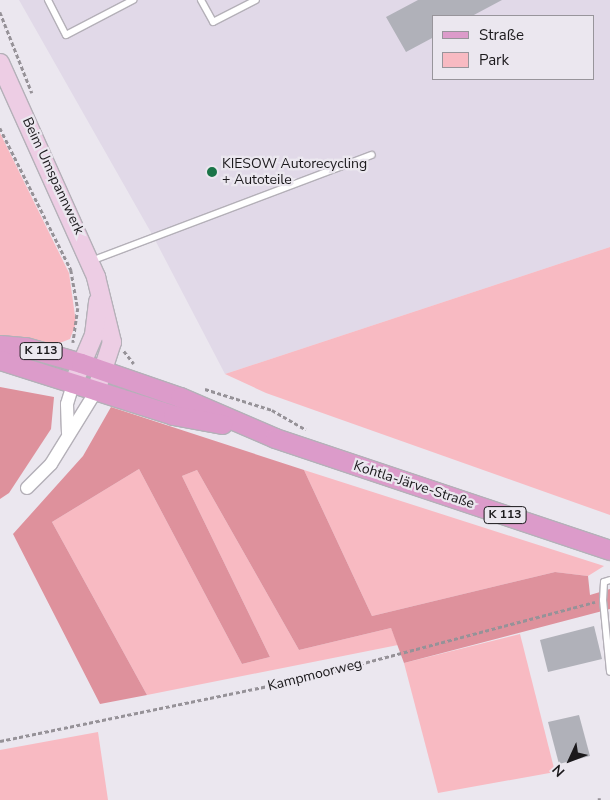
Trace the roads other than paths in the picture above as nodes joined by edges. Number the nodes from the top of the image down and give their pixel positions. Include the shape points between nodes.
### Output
1 (48, 0) edge
2 (133, 0) edge
3 (201, 0) edge
4 (256, 0) edge
5 (0, 63) edge
6 (372, 155) dead end
7 (91, 261) junction
8 (99, 291) junction
9 (0, 345) edge
10 (80, 351) junction
11 (0, 360) edge
12 (107, 364) junction
13 (73, 384) junction
14 (96, 391) junction
15 (248, 428) junction
16 (68, 433) junction
17 (27, 488) dead end
18 (610, 550) edge
19 (610, 580) edge
20 (610, 672) edge

1 - 2 lane via 66,35
3 - 4 lane via 213,22
5 - 7 street, Beim Umspannwerk
6 - 7 lane
7 - 8 street, Beim Umspannwerk
8 - 10 street, Beim Umspannwerk
8 - 12 street, Beim Umspannwerk via 112,342
9 - 10 main road, Kohtla-Järve-Straße / K 113
10 - 12 main road, Kohtla-Järve-Straße / K 113
10 - 13 street, Beim Umspannwerk
11 - 13 main road, Kohtla-Järve-Straße / K 113
12 - 14 street, Beim Umspannwerk
12 - 15 main road, Kohtla-Järve-Straße / K 113
13 - 14 main road, Kohtla-Järve-Straße / K 113
13 - 16 street, Beim Umspannwerk via 67,404
14 - 15 main road, Kohtla-Järve-Straße / K 113 via 173,415
14 - 16 street, Beim Umspannwerk via 87,411
15 - 18 main road, Kohtla-Järve-Straße / K 113
16 - 17 street, Beim Umspannwerk via 51,464
19 - 20 lane via 604,582 603,600

